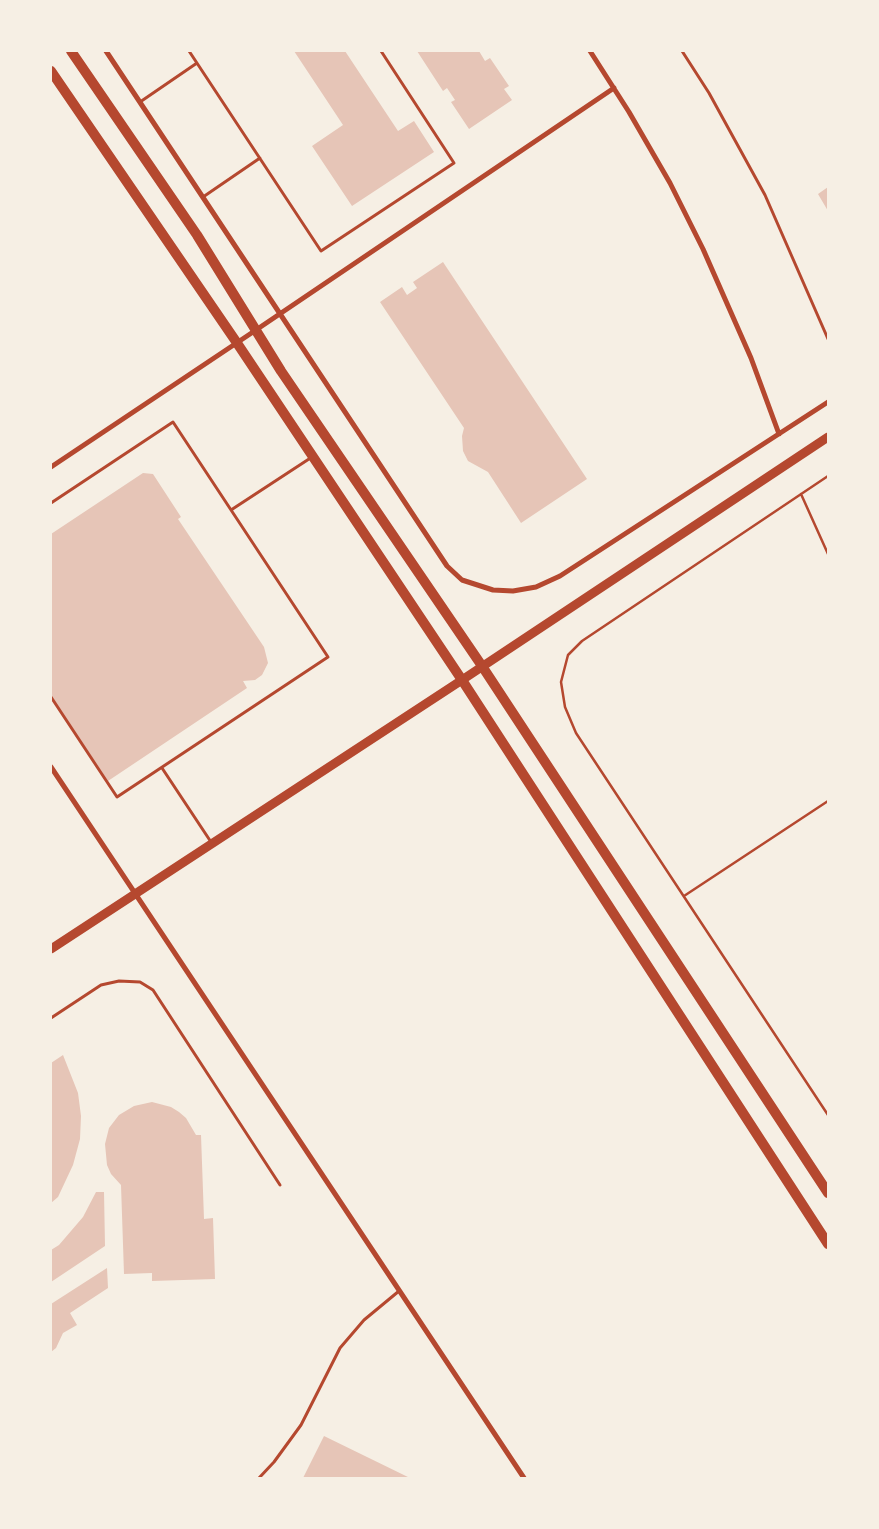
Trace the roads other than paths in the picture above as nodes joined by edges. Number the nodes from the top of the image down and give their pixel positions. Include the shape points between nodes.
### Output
1 (71, 51) edge
2 (106, 51) edge
3 (189, 51) edge
4 (381, 51) edge
5 (590, 51) edge
6 (682, 51) edge
7 (197, 63) junction
8 (51, 71) edge
9 (614, 88) junction
10 (139, 102) junction
11 (260, 158) junction
12 (203, 197) junction
13 (280, 314) junction
14 (256, 330) junction
15 (828, 339) edge
16 (236, 343) junction
17 (828, 402) edge
18 (779, 434) junction
19 (828, 437) edge
20 (312, 456) junction
21 (51, 467) edge
22 (51, 503) edge
23 (231, 510) junction
24 (482, 666) junction
25 (462, 680) junction
26 (51, 697) edge
27 (51, 767) edge
28 (162, 768) junction
29 (212, 843) junction
30 (136, 893) junction
31 (51, 949) edge
32 (51, 1018) edge
33 (280, 1185) dead end
34 (828, 1193) edge
35 (828, 1244) edge
36 (400, 1291) junction
37 (259, 1478) edge
38 (524, 1478) edge

1 - 14 main road via 197,235
2 - 10 street
3 - 7 lane
4 - 11 lane via 454,162 321,251
5 - 9 street
6 - 15 lane via 765,195
7 - 10 lane
7 - 11 lane
8 - 16 main road
9 - 13 street
9 - 18 street via 670,183 703,249 751,358
10 - 12 street
11 - 12 lane
12 - 13 street
13 - 14 street
13 - 18 street via 447,566 462,580 494,590 536,587 560,576
14 - 16 street
14 - 24 main road
16 - 20 main road
16 - 21 street
17 - 18 street
19 - 24 main road
20 - 23 lane
20 - 25 main road
22 - 23 lane via 173,422
23 - 28 lane via 328,656
24 - 25 main road
24 - 34 main road
25 - 29 main road
25 - 35 main road
26 - 28 lane via 118,797
27 - 30 street
28 - 29 lane
29 - 30 main road
30 - 31 main road
30 - 36 street
32 - 33 lane via 101,985 119,981 140,982 153,990
36 - 37 lane via 364,1320 340,1348 301,1425
36 - 38 street

